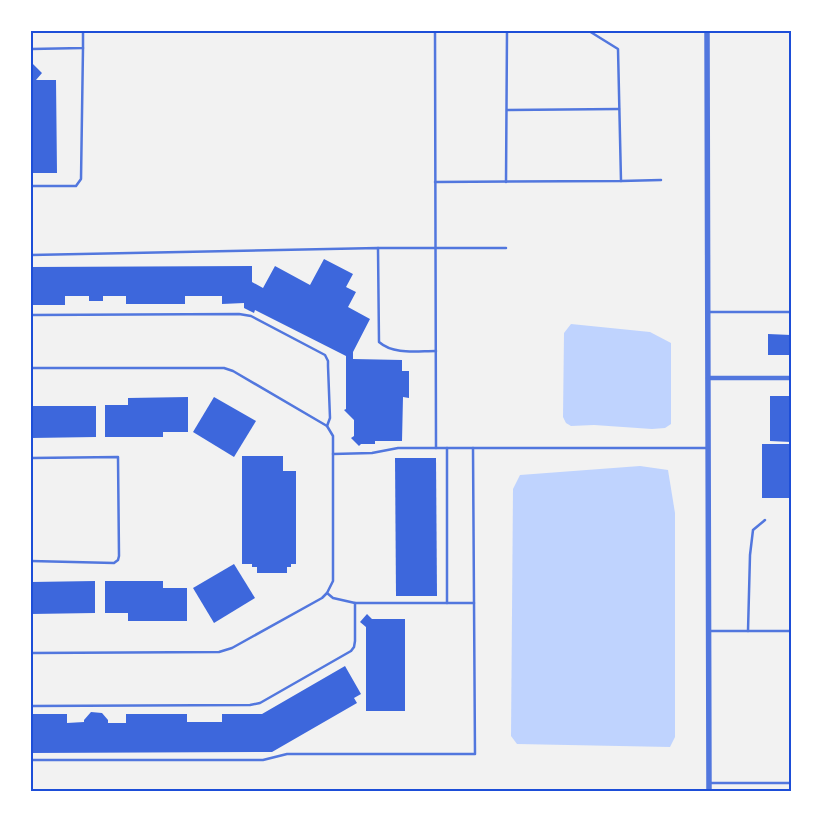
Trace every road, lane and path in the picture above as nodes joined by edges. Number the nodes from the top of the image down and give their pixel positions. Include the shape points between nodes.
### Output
1 (83, 31) edge
2 (435, 31) edge
3 (506, 31) edge
4 (589, 31) edge
5 (707, 31) edge
6 (83, 48) junction
7 (31, 49) edge
8 (619, 109) junction
9 (507, 110) junction
10 (661, 180) dead end
11 (621, 181) junction
12 (435, 182) junction
13 (506, 182) junction
14 (31, 186) edge
15 (378, 248) junction
16 (436, 248) junction
17 (506, 248) dead end
18 (31, 255) edge
19 (708, 312) junction
20 (791, 312) edge
21 (31, 315) edge
22 (436, 351) junction
23 (31, 368) edge
24 (708, 378) junction
25 (791, 378) edge
26 (327, 426) junction
27 (436, 448) junction
28 (447, 448) junction
29 (474, 448) junction
30 (708, 448) junction
31 (333, 454) junction
32 (31, 458) edge
33 (765, 520) dead end
34 (31, 561) edge
35 (328, 593) junction
36 (355, 603) junction
37 (447, 603) junction
38 (474, 603) junction
39 (709, 631) junction
40 (748, 631) junction
41 (791, 631) edge
42 (31, 653) edge
43 (31, 706) edge
44 (31, 760) edge
45 (709, 782) junction
46 (791, 783) edge
47 (709, 791) edge

1 - 6 lane
2 - 12 lane
3 - 9 lane
4 - 8 lane via 618,49
5 - 19 street
6 - 7 lane
6 - 14 lane via 81,179 76,186
8 - 9 lane
8 - 11 lane
9 - 13 lane
10 - 11 lane
11 - 13 lane
12 - 13 lane
12 - 16 lane
15 - 16 lane
15 - 18 lane
15 - 22 lane via 379,342 395,351
16 - 17 lane
16 - 22 lane
19 - 20 lane
19 - 24 street
21 - 26 lane via 251,316 325,355 328,360 330,418
22 - 27 lane
23 - 26 lane via 224,368
24 - 25 street
24 - 30 street
26 - 31 lane via 333,436
27 - 28 lane
27 - 31 lane
28 - 29 lane
28 - 37 lane
29 - 30 lane
29 - 38 lane
30 - 39 street
31 - 35 lane via 333,580
32 - 34 lane via 118,457 118,560
33 - 40 lane via 754,530 751,547
35 - 36 lane via 334,598
35 - 42 lane via 232,648 219,652
36 - 37 lane
36 - 43 lane via 355,642 351,652 260,703 242,706
37 - 38 lane
38 - 44 lane via 475,754 287,754 263,760
39 - 40 lane
39 - 45 street
40 - 41 lane
45 - 46 lane
45 - 47 street

